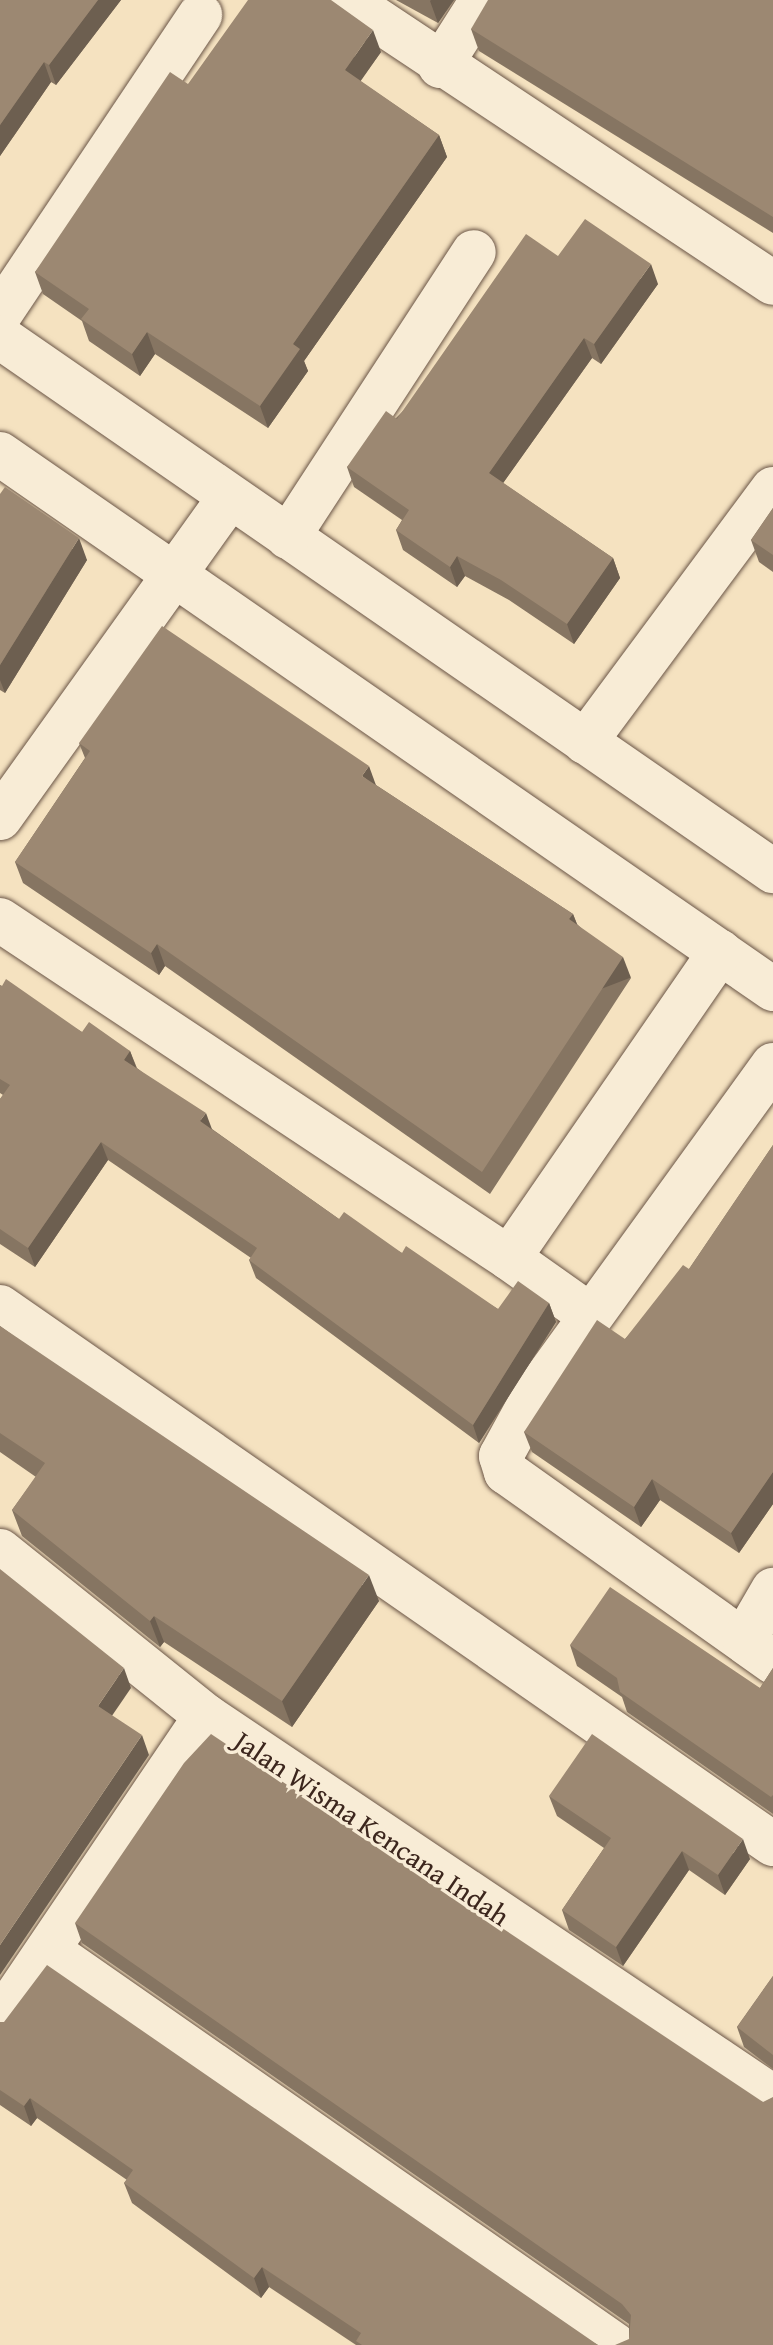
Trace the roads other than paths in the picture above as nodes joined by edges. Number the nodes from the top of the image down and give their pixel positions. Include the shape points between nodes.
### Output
1 (347, 0) edge
2 (482, 0) edge
3 (200, 15) dead end
4 (440, 66) junction
5 (474, 252) dead end
6 (773, 283) edge
7 (0, 314) edge
8 (0, 337) edge
9 (0, 454) edge
10 (773, 489) edge
11 (230, 497) junction
12 (288, 537) junction
13 (175, 575) junction
14 (585, 742) junction
15 (0, 818) edge
16 (773, 871) edge
17 (0, 920) edge
18 (720, 952) junction
19 (773, 989) edge
20 (773, 1065) edge
21 (509, 1258) junction
22 (0, 1307) edge
23 (591, 1316) junction
24 (0, 1551) edge
25 (773, 1590) edge
26 (758, 1651) edge
27 (206, 1716) junction
28 (773, 1844) edge
29 (48, 1950) junction
30 (0, 2020) edge
31 (773, 2097) edge
32 (615, 2345) edge

1 - 4 street
2 - 4 street
3 - 7 street
4 - 6 street
5 - 12 street
8 - 11 street
9 - 13 street
10 - 14 street
11 - 12 street
11 - 13 street
12 - 14 street
13 - 15 street
13 - 18 street
14 - 16 street
17 - 21 street
18 - 19 street
18 - 21 street
20 - 23 street
21 - 23 street
22 - 28 street
23 - 26 street via 505,1443 506,1472
24 - 27 street
25 - 26 street
27 - 29 street, Jalan Wisma Kencana Indah
27 - 31 street, Jalan Wisma Kencana Indah
29 - 30 street, Jalan Wisma Kencana Indah
29 - 32 street

